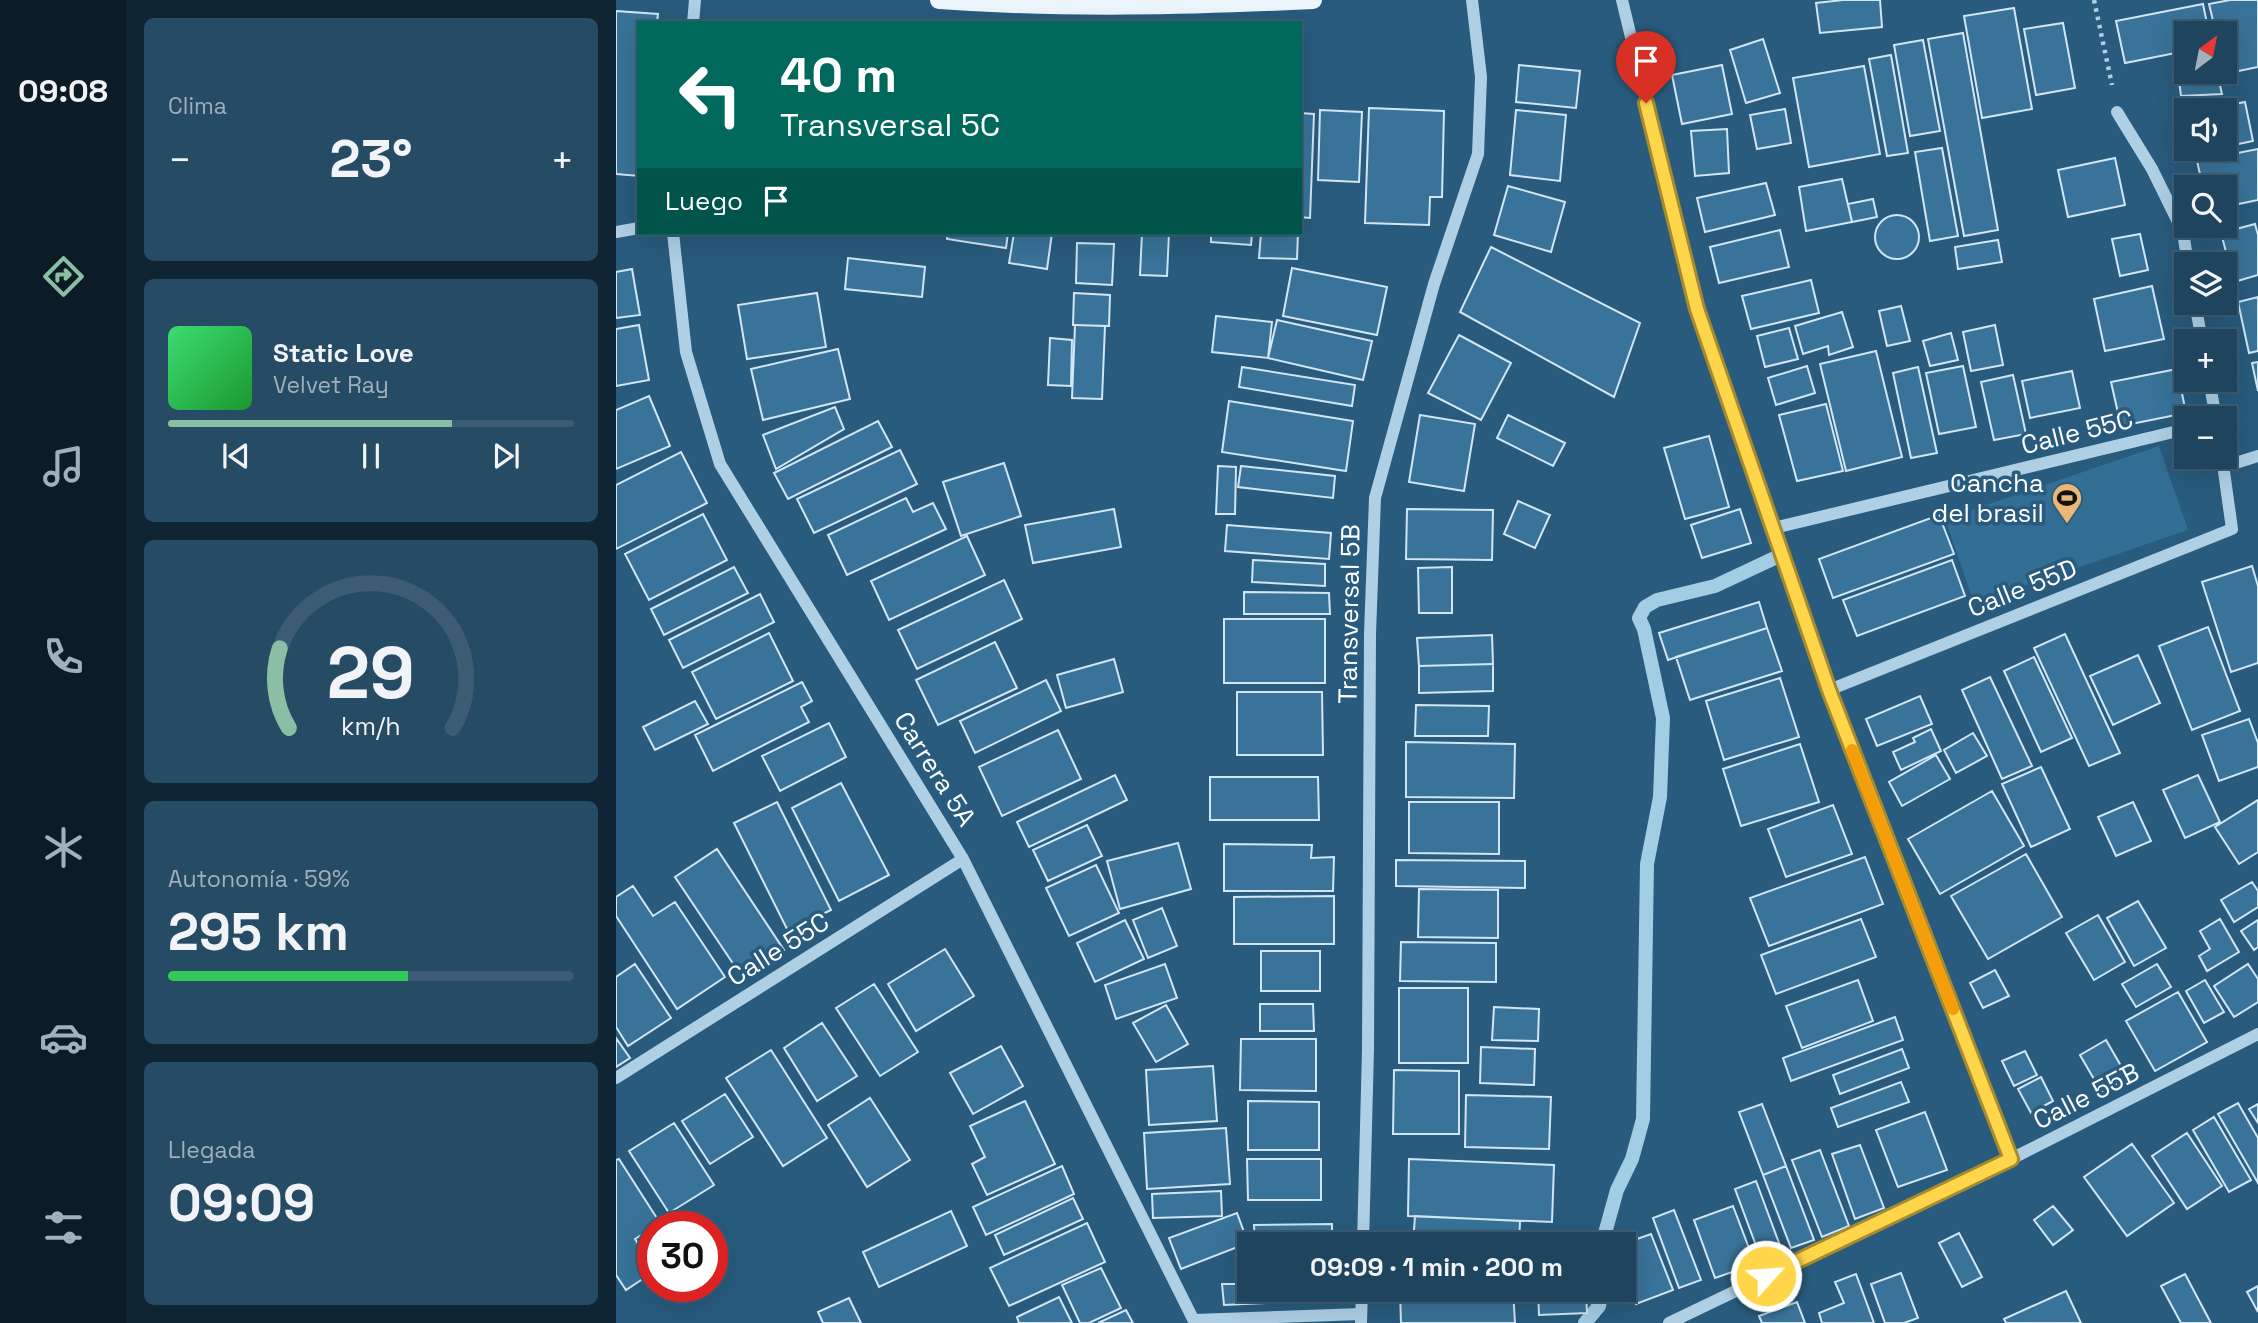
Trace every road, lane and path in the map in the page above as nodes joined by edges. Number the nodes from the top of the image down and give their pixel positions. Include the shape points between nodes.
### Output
1 (695, 0) edge
2 (939, 0) edge
3 (1313, 0) edge
4 (1472, 0) edge
5 (1622, 0) edge
6 (2094, 0) edge
7 (693, 21) edge
8 (2117, 112) joint
9 (637, 228) edge
10 (616, 232) edge
11 (673, 235) edge
12 (2186, 252) edge
13 (2174, 432) edge
14 (2258, 456) edge
15 (2237, 460) edge
16 (2223, 469) edge
17 (1774, 528) junction
18 (1829, 690) junction
19 (963, 859) junction
20 (2258, 1034) edge
21 (616, 1078) edge
22 (2011, 1159) junction
23 (1363, 1232) edge
24 (1361, 1319) edge
25 (1194, 1322) edge
26 (1669, 1323) edge

1 - 7 street
2 - 3 main road via 1007,5
4 - 23 street, Transversal 5B via 1481,77 1478,155 1434,284 1376,498 1370,634
5 - 17 street via 1697,309
6 - 8 path
8 - 12 street via 2152,169 2183,232
9 - 10 street
11 - 19 street, Carrera 5A via 686,352 720,464
13 - 17 street, Calle 55C
14 - 15 street
16 - 18 street, Calle 55D via 2232,529
17 - 18 street
18 - 22 street
19 - 21 street, Calle 55C
19 - 25 street, Carrera 5A
20 - 22 street, Calle 55B
22 - 26 street, Calle 55B
24 - 25 street

